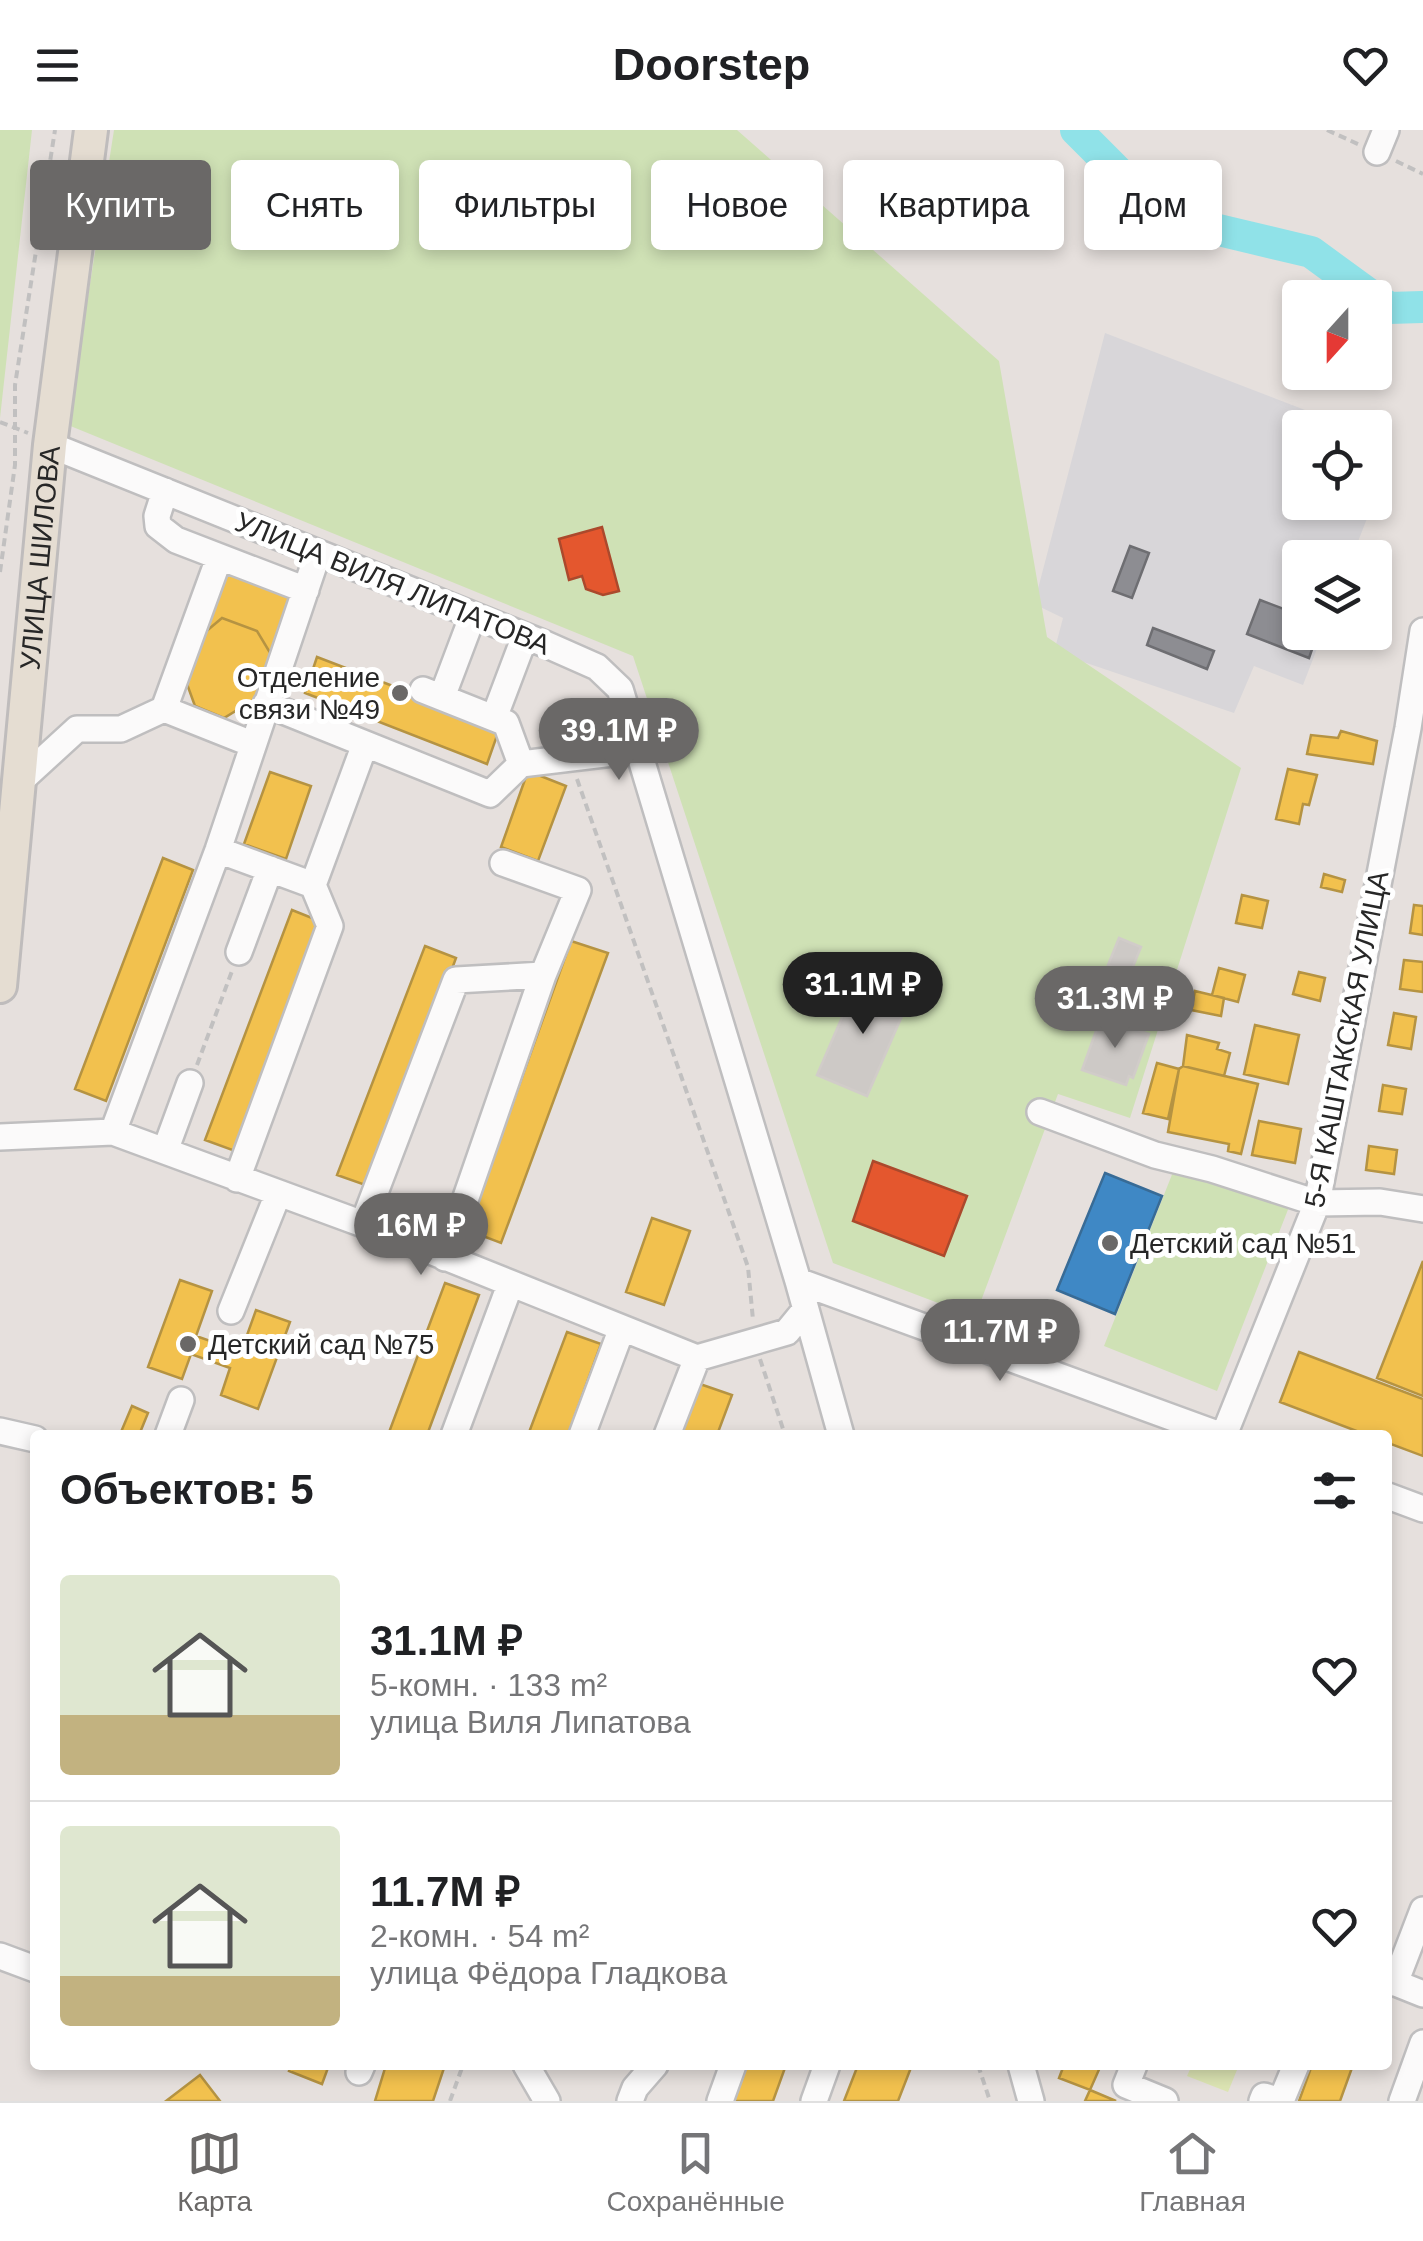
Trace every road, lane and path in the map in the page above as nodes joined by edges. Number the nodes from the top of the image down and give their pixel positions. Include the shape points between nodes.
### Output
1 (55, 130) edge
2 (91, 130) edge
3 (50, 445) junction
4 (165, 492) junction
5 (318, 553) junction
6 (219, 558) junction
7 (0, 572) edge
8 (306, 590) junction
9 (473, 615) junction
10 (1423, 631) edge
11 (525, 636) junction
12 (266, 704) junction
13 (164, 709) junction
14 (494, 718) junction
15 (252, 744) junction
16 (365, 744) junction
17 (638, 750) junction
18 (570, 758) junction
19 (521, 764) junction
20 (18, 782) junction
21 (218, 850) junction
22 (503, 862) dead end
23 (270, 869) junction
24 (313, 886) junction
25 (239, 952) joint
26 (543, 975) junction
27 (0, 986) edge
28 (190, 1084) joint
29 (1040, 1112) dead end
30 (113, 1132) junction
31 (0, 1136) edge
32 (165, 1152) junction
33 (237, 1179) junction
34 (278, 1194) junction
35 (1317, 1202) junction
36 (1423, 1209) edge
37 (362, 1224) junction
38 (445, 1258) junction
39 (798, 1281) junction
40 (510, 1285) junction
41 (805, 1310) junction
42 (231, 1311) dead end
43 (622, 1328) junction
44 (754, 1341) junction
45 (697, 1358) junction
46 (181, 1400) dead end
47 (170, 1430) edge
48 (456, 1430) edge
49 (584, 1430) edge
50 (670, 1430) edge
51 (783, 1430) edge
52 (839, 1430) edge
53 (1208, 1430) edge
54 (1224, 1430) edge
55 (0, 1431) edge
56 (30, 1438) edge
57 (1392, 1498) edge
58 (1423, 1510) edge
59 (1423, 1910) edge
60 (0, 1956) edge
61 (30, 1967) edge
62 (1392, 1980) edge
63 (1392, 1982) edge
64 (1423, 1994) edge
65 (1423, 2043) edge
66 (461, 2070) edge
67 (529, 2070) edge
68 (651, 2070) edge
69 (731, 2070) edge
70 (825, 2070) edge
71 (980, 2070) edge
72 (1023, 2070) edge
73 (1132, 2070) edge
74 (1294, 2070) edge
75 (450, 2101) edge
76 (547, 2101) edge
77 (630, 2101) edge
78 (720, 2101) edge
79 (814, 2101) edge
80 (990, 2101) edge
81 (1032, 2101) edge
82 (1165, 2101) edge
83 (1262, 2101) edge
84 (1402, 2101) edge

1 - 7 path via 15,385 15,465
2 - 3 main road, УЛИЦА ШИЛОВА
3 - 4 street, УЛИЦА ВИЛЯ ЛИПАТОВА
3 - 20 main road, УЛИЦА ШИЛОВА
4 - 5 street, УЛИЦА ВИЛЯ ЛИПАТОВА
4 - 6 street via 158,526
5 - 8 street
5 - 9 street, УЛИЦА ВИЛЯ ЛИПАТОВА
6 - 8 street
6 - 13 street
8 - 12 street
9 - 11 street, УЛИЦА ВИЛЯ ЛИПАТОВА
9 - 14 street via 432,694
10 - 35 street, 5-Я КАШТАКСКАЯ УЛИЦА
11 - 14 street
11 - 17 street, УЛИЦА ВИЛЯ ЛИПАТОВА via 598,667 620,689
12 - 15 street
12 - 16 street
13 - 15 street
13 - 20 street via 121,729 77,729
14 - 19 street via 506,722
15 - 21 street
16 - 19 street via 490,794
16 - 24 street
17 - 18 street
17 - 39 street, УЛИЦА ВИЛЯ ЛИПАТОВА
18 - 19 street
18 - 44 path via 748,1267
20 - 27 main road, УЛИЦА ШИЛОВА
21 - 23 street
21 - 30 street
22 - 26 street via 578,890
23 - 24 street
23 - 25 street
24 - 33 street via 330,926
25 - 28 path
26 - 37 street via 456,980
26 - 38 street
28 - 32 street
29 - 35 street via 1155,1155
30 - 31 street
30 - 32 street
32 - 33 street
33 - 34 street
34 - 37 street
34 - 42 street
35 - 36 street
35 - 54 street, 5-Я КАШТАКСКАЯ УЛИЦА
37 - 38 street
38 - 40 street
39 - 41 street, УЛИЦА ВИЛЯ ЛИПАТОВА
39 - 53 street
40 - 43 street
40 - 48 street
41 - 44 street via 786,1332
41 - 52 street, УЛИЦА ВИЛЯ ЛИПАТОВА
43 - 45 street
43 - 49 street
44 - 45 street
44 - 51 path
45 - 50 street
46 - 47 street
55 - 56 street
57 - 58 street
59 - 62 street
60 - 61 street
63 - 64 street
65 - 84 street
66 - 75 path
67 - 76 street
68 - 77 street
69 - 78 street
70 - 79 street
71 - 80 path
72 - 81 street
73 - 82 street via 1126,2085
74 - 83 street via 1281,2101

